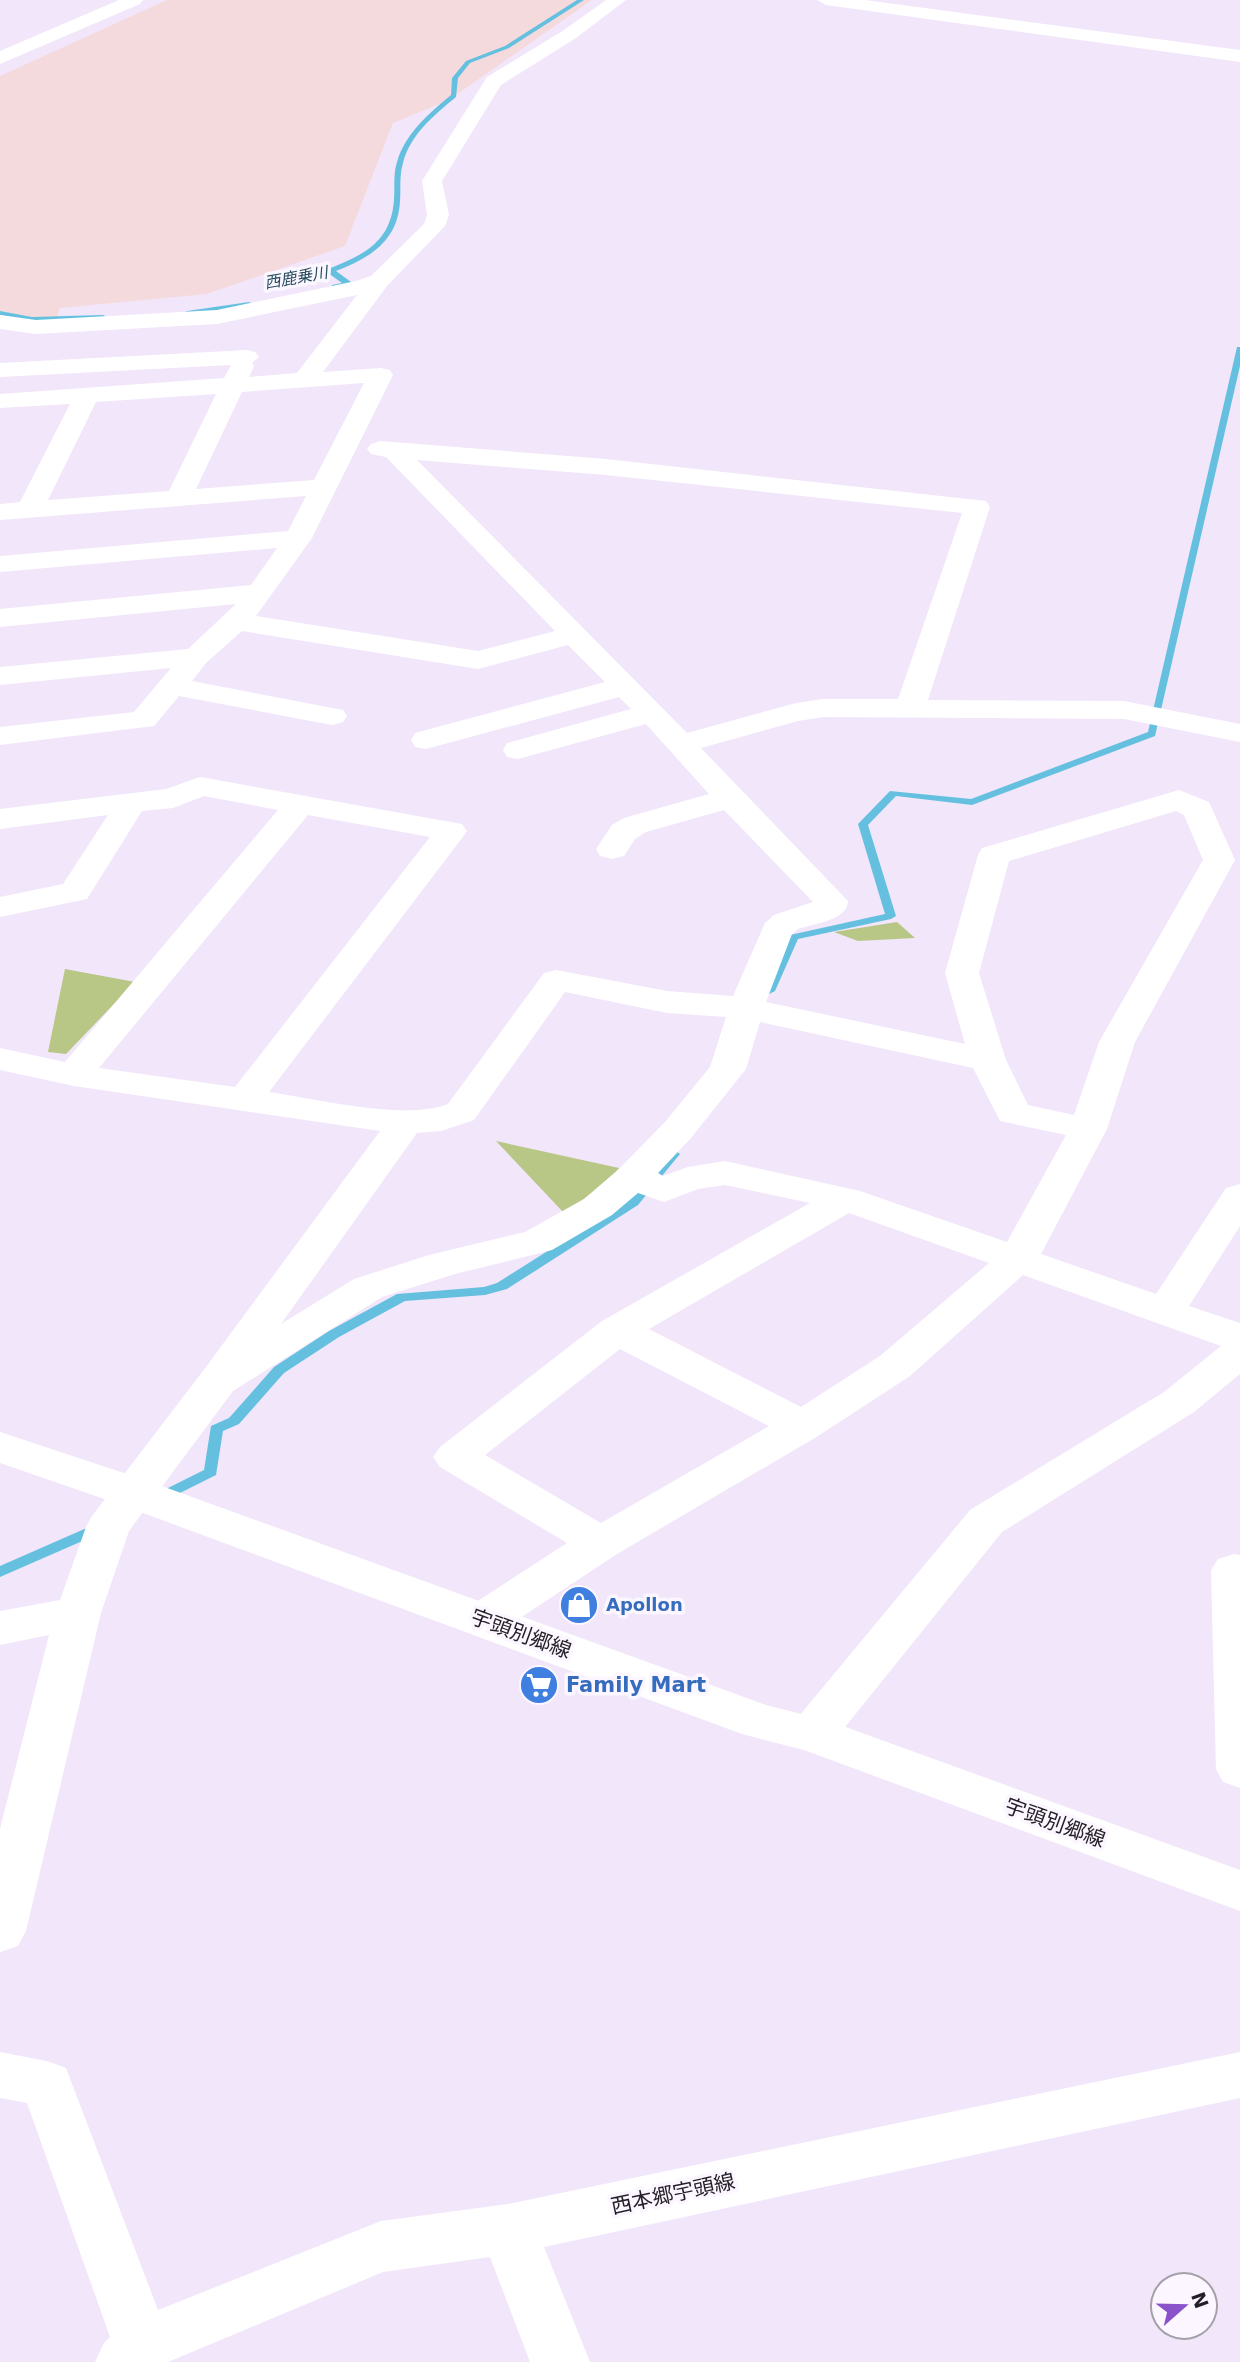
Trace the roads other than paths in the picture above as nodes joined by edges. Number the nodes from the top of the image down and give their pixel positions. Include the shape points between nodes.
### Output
1 (134, 0) edge
2 (617, 0) edge
3 (826, 0) edge
4 (1240, 56) edge
5 (0, 58) edge
6 (379, 281) junction
7 (284, 304) junction
8 (0, 322) edge
9 (247, 357) junction
10 (0, 370) edge
11 (304, 381) junction
12 (231, 387) junction
13 (87, 395) junction
14 (0, 401) edge
15 (344, 446) junction
16 (392, 449) junction
17 (326, 487) junction
18 (179, 497) junction
19 (30, 509) junction
20 (0, 512) edge
21 (298, 538) junction
22 (0, 564) edge
23 (260, 593) junction
24 (0, 618) edge
25 (236, 621) junction
26 (575, 634) junction
27 (197, 657) junction
28 (0, 676) edge
29 (172, 686) junction
30 (626, 686) junction
31 (910, 709) junction
32 (652, 713) junction
33 (332, 716) dead end
34 (1240, 733) edge
35 (0, 736) edge
36 (426, 740) dead end
37 (680, 744) junction
38 (518, 750) dead end
39 (730, 798) junction
40 (301, 803) junction
41 (131, 804) junction
42 (0, 819) edge
43 (612, 849) dead end
44 (0, 907) edge
45 (746, 1008) junction
46 (0, 1059) edge
47 (988, 1060) junction
48 (74, 1075) junction
49 (243, 1101) junction
50 (405, 1123) junction
51 (1088, 1129) junction
52 (649, 1183) junction
53 (1240, 1196) edge
54 (846, 1199) junction
55 (1017, 1259) junction
56 (1166, 1311) junction
57 (617, 1330) junction
58 (1240, 1338) edge
59 (1240, 1352) edge
60 (218, 1381) junction
61 (803, 1426) junction
62 (0, 1447) edge
63 (132, 1492) junction
64 (601, 1544) junction
65 (1240, 1571) edge
66 (78, 1613) junction
67 (483, 1620) junction
68 (0, 1628) edge
69 (812, 1734) junction
70 (1240, 1769) edge
71 (1240, 1891) edge
72 (0, 1931) edge
73 (0, 2075) edge
74 (1240, 2076) edge
75 (508, 2229) junction
76 (134, 2354) edge
77 (560, 2362) edge

1 - 5 street
2 - 6 street via 494,81 432,181 438,215 434,226
3 - 4 street
6 - 7 street
6 - 11 street
7 - 8 street via 217,317 36,327
7 - 9 street
9 - 10 street
9 - 12 street
11 - 12 street
11 - 15 street via 382,375
12 - 13 street
12 - 18 street
13 - 14 street
13 - 19 street
15 - 16 street
15 - 17 street
16 - 26 street
16 - 31 street via 977,507
17 - 18 street
17 - 21 street
18 - 19 street
19 - 20 street
21 - 22 street
21 - 23 street
23 - 24 street
23 - 25 street
25 - 26 street via 478,660
25 - 27 street
26 - 30 street
27 - 28 street
27 - 29 street
29 - 33 street
29 - 35 street via 143,720
30 - 32 street
30 - 36 street
31 - 34 street via 1124,710
31 - 37 street via 796,712
32 - 37 street
32 - 38 street
37 - 39 street
39 - 43 street via 635,825 623,832
39 - 45 street via 831,901 831,907 786,922 778,930
40 - 41 street via 200,786 173,798
40 - 48 street
40 - 49 street via 452,831
41 - 42 street
41 - 44 street via 75,892
45 - 47 street
45 - 50 street via 667,1002 556,980 461,1112 442,1121
45 - 52 street via 728,1069 678,1130
46 - 48 street
47 - 51 street via 1013,1113
47 - 51 street via 962,973 994,855 1179,800 1198,810 1219,860 1117,1042
48 - 49 street
49 - 50 street
50 - 60 street
51 - 55 street
52 - 54 street via 725,1173
52 - 60 street via 538,1241 368,1288
53 - 56 street
54 - 55 street
54 - 57 street
55 - 56 street
55 - 61 street via 895,1366
56 - 58 street
57 - 61 street
57 - 64 street via 455,1457
59 - 69 street via 1179,1402 986,1521
60 - 63 street
61 - 64 street
62 - 63 street, 宇頭別郷線
63 - 66 street via 108,1527
63 - 67 street, 宇頭別郷線
64 - 67 street
65 - 70 street via 1234,1570
66 - 68 street
66 - 72 street
67 - 69 street, 宇頭別郷線 via 759,1721
69 - 71 street, 宇頭別郷線
73 - 76 street via 47,2084
74 - 75 street, 西本郷宇頭線
75 - 76 street, 西本郷宇頭線 via 381,2247 229,2307
75 - 77 street

